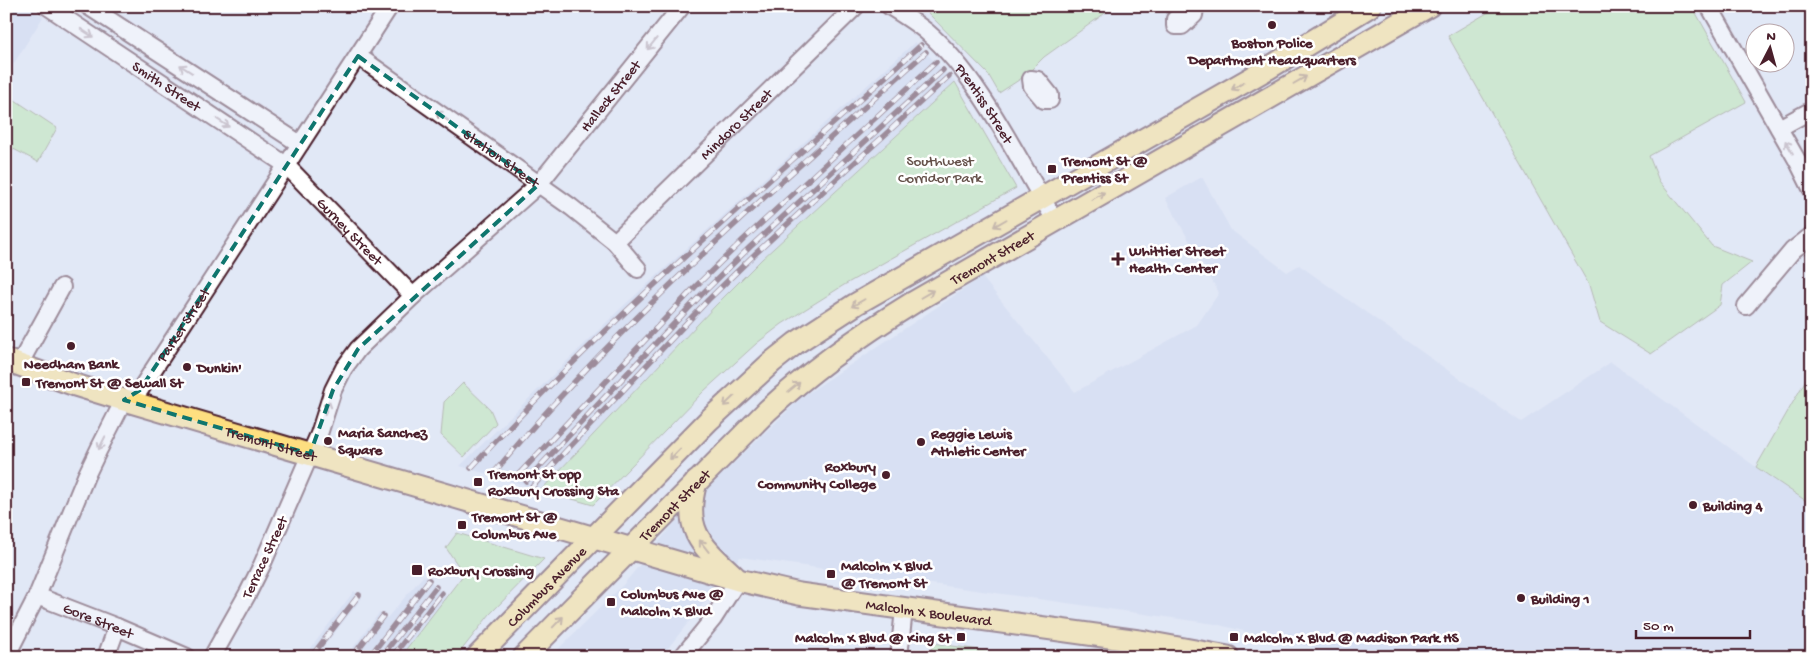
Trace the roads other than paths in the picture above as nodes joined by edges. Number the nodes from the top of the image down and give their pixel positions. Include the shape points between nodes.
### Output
1 (47, 6) edge
2 (88, 6) edge
3 (390, 6) edge
4 (682, 6) edge
5 (856, 6) edge
6 (889, 6) edge
7 (1370, 6) edge
8 (1429, 6) edge
9 (1709, 6) edge
10 (910, 11) edge
11 (358, 56) junction
12 (1812, 110) edge
13 (1779, 128) junction
14 (300, 144) junction
15 (286, 164) junction
16 (538, 185) junction
17 (1812, 190) edge
18 (1042, 199) junction
19 (1055, 220) junction
20 (1812, 235) edge
21 (615, 242) junction
22 (638, 269) dead end
23 (62, 286) dead end
24 (413, 296) junction
25 (1746, 306) dead end
26 (12, 362) edge
27 (124, 400) junction
28 (310, 454) junction
29 (696, 482) junction
30 (594, 538) junction
31 (631, 548) junction
32 (738, 580) junction
33 (37, 596) junction
34 (904, 609) junction
35 (117, 626) junction
36 (6, 657) edge
37 (106, 657) edge
38 (187, 657) edge
39 (212, 657) edge
40 (478, 657) edge
41 (524, 657) edge
42 (682, 657) edge
43 (899, 657) edge
44 (1228, 657) edge

1 -> 15 street, Smith Street
14 -> 2 street, Smith Street
3 - 11 street, Parker Street
4 -> 16 street, Halleck Street
5 - 21 street, Mindoro Street
6 - 10 street, Prentiss Street
7 -> 18 main road, Tremont Street
19 -> 8 main road, Tremont Street
9 - 13 street
10 - 18 street, Prentiss Street via 981,96
11 - 14 street, Parker Street
16 -> 11 street, Station Street
12 - 13 street
17 -> 13 street
14 - 15 street, Parker Street
15 - 24 street, Gurney Street
15 - 27 street, Parker Street via 140,390
16 - 21 street, Station Street
16 - 24 street
18 - 19 street, Prentiss Street
18 -> 30 main road, Tremont Street via 856,304 796,342 744,385
29 -> 19 main road, Tremont Street via 787,392 824,362 914,302
20 - 25 street via 1793,250
21 - 22 street, Station Street
23 - 26 street
28 -> 24 street via 344,368 358,349
26 - 27 main road, Tremont Street
27 - 28 main road, Tremont Street
27 -> 33 street, Parker Street via 86,476
28 - 30 main road, Tremont Street
28 - 39 street, Terrace Street via 252,586
29 - 31 main road, Tremont Street
32 -> 29 main road via 707,550 695,533 691,498
30 - 31 main road, Tremont Street
30 - 40 main road, Columbus Avenue
31 - 32 main road, Malcolm X Boulevard
41 -> 31 main road
32 - 34 main road, Malcolm X Boulevard via 799,594
32 - 42 street via 713,619
33 - 35 street, Gore Street
33 - 36 street, Parker Street
34 - 43 street
34 - 44 main road, Malcolm X Boulevard via 1146,642
35 - 37 street
35 - 38 street, Gore Street

